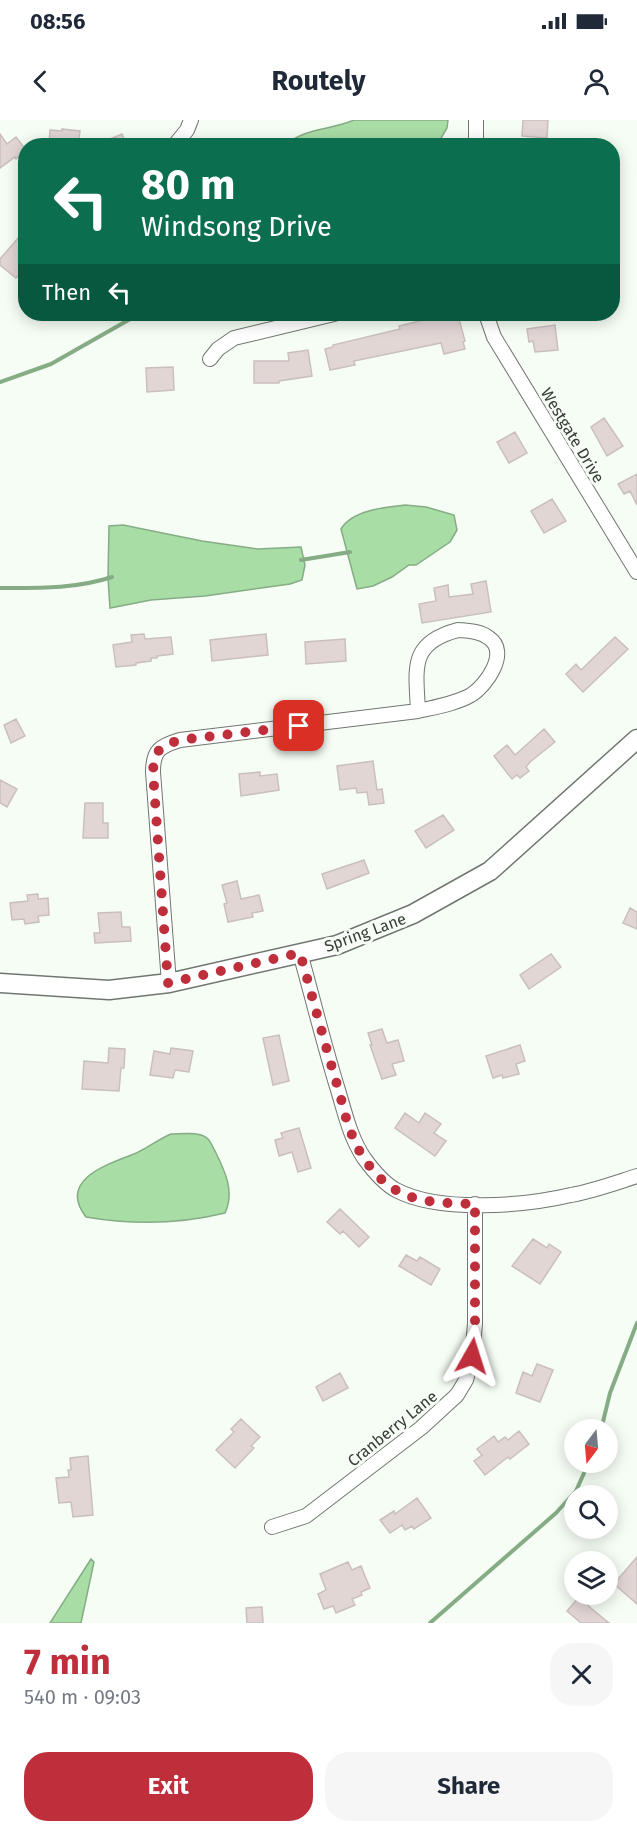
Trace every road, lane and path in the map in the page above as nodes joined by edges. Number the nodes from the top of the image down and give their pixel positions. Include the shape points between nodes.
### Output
1 (191, 120) edge
2 (476, 120) edge
3 (180, 138) edge
4 (476, 138) edge
5 (305, 321) edge
6 (488, 321) edge
7 (210, 359) dead end
8 (637, 572) edge
9 (418, 711) junction
10 (637, 739) edge
11 (300, 953) junction
12 (0, 983) edge
13 (168, 983) junction
14 (637, 1176) edge
15 (475, 1204) junction
16 (272, 1527) dead end

1 - 3 street
2 - 4 street
5 - 7 street via 234,338
6 - 8 street, Westgate Drive via 494,337
9 - 9 street via 416,674 419,655 428,643 458,630 491,639 497,649 490,678 472,695
9 - 13 street via 180,740 158,750 153,772
10 - 11 street, Spring Lane via 490,871 413,915 337,945
11 - 13 street, Spring Lane
11 - 15 street via 352,1137 364,1158 393,1189 413,1198
12 - 13 street, Spring Lane via 109,990
14 - 15 street via 572,1195
15 - 16 street, Cranberry Lane via 475,1324 472,1356 458,1395 306,1516

